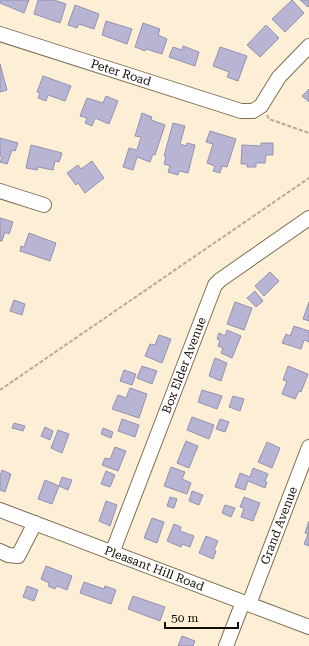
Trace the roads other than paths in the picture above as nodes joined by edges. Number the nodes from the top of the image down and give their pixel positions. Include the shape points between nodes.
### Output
1 (0, 34) edge
2 (309, 46) edge
3 (0, 192) edge
4 (44, 205) dead end
5 (309, 218) edge
6 (309, 446) edge
7 (0, 510) edge
8 (34, 523) junction
9 (0, 551) edge
10 (112, 553) junction
11 (246, 603) junction
12 (309, 627) edge
13 (226, 646) edge

1 - 2 street, Peter Road via 241,111 253,111 261,106 279,77
3 - 4 street
5 - 10 street, Box Elder Avenue via 215,286
6 - 11 street, Grand Avenue
7 - 8 street, Pleasant Hill Road
8 - 9 street via 18,556
8 - 10 street, Pleasant Hill Road
10 - 11 street, Pleasant Hill Road
11 - 12 street, Pleasant Hill Road
11 - 13 street, Grand Avenue

